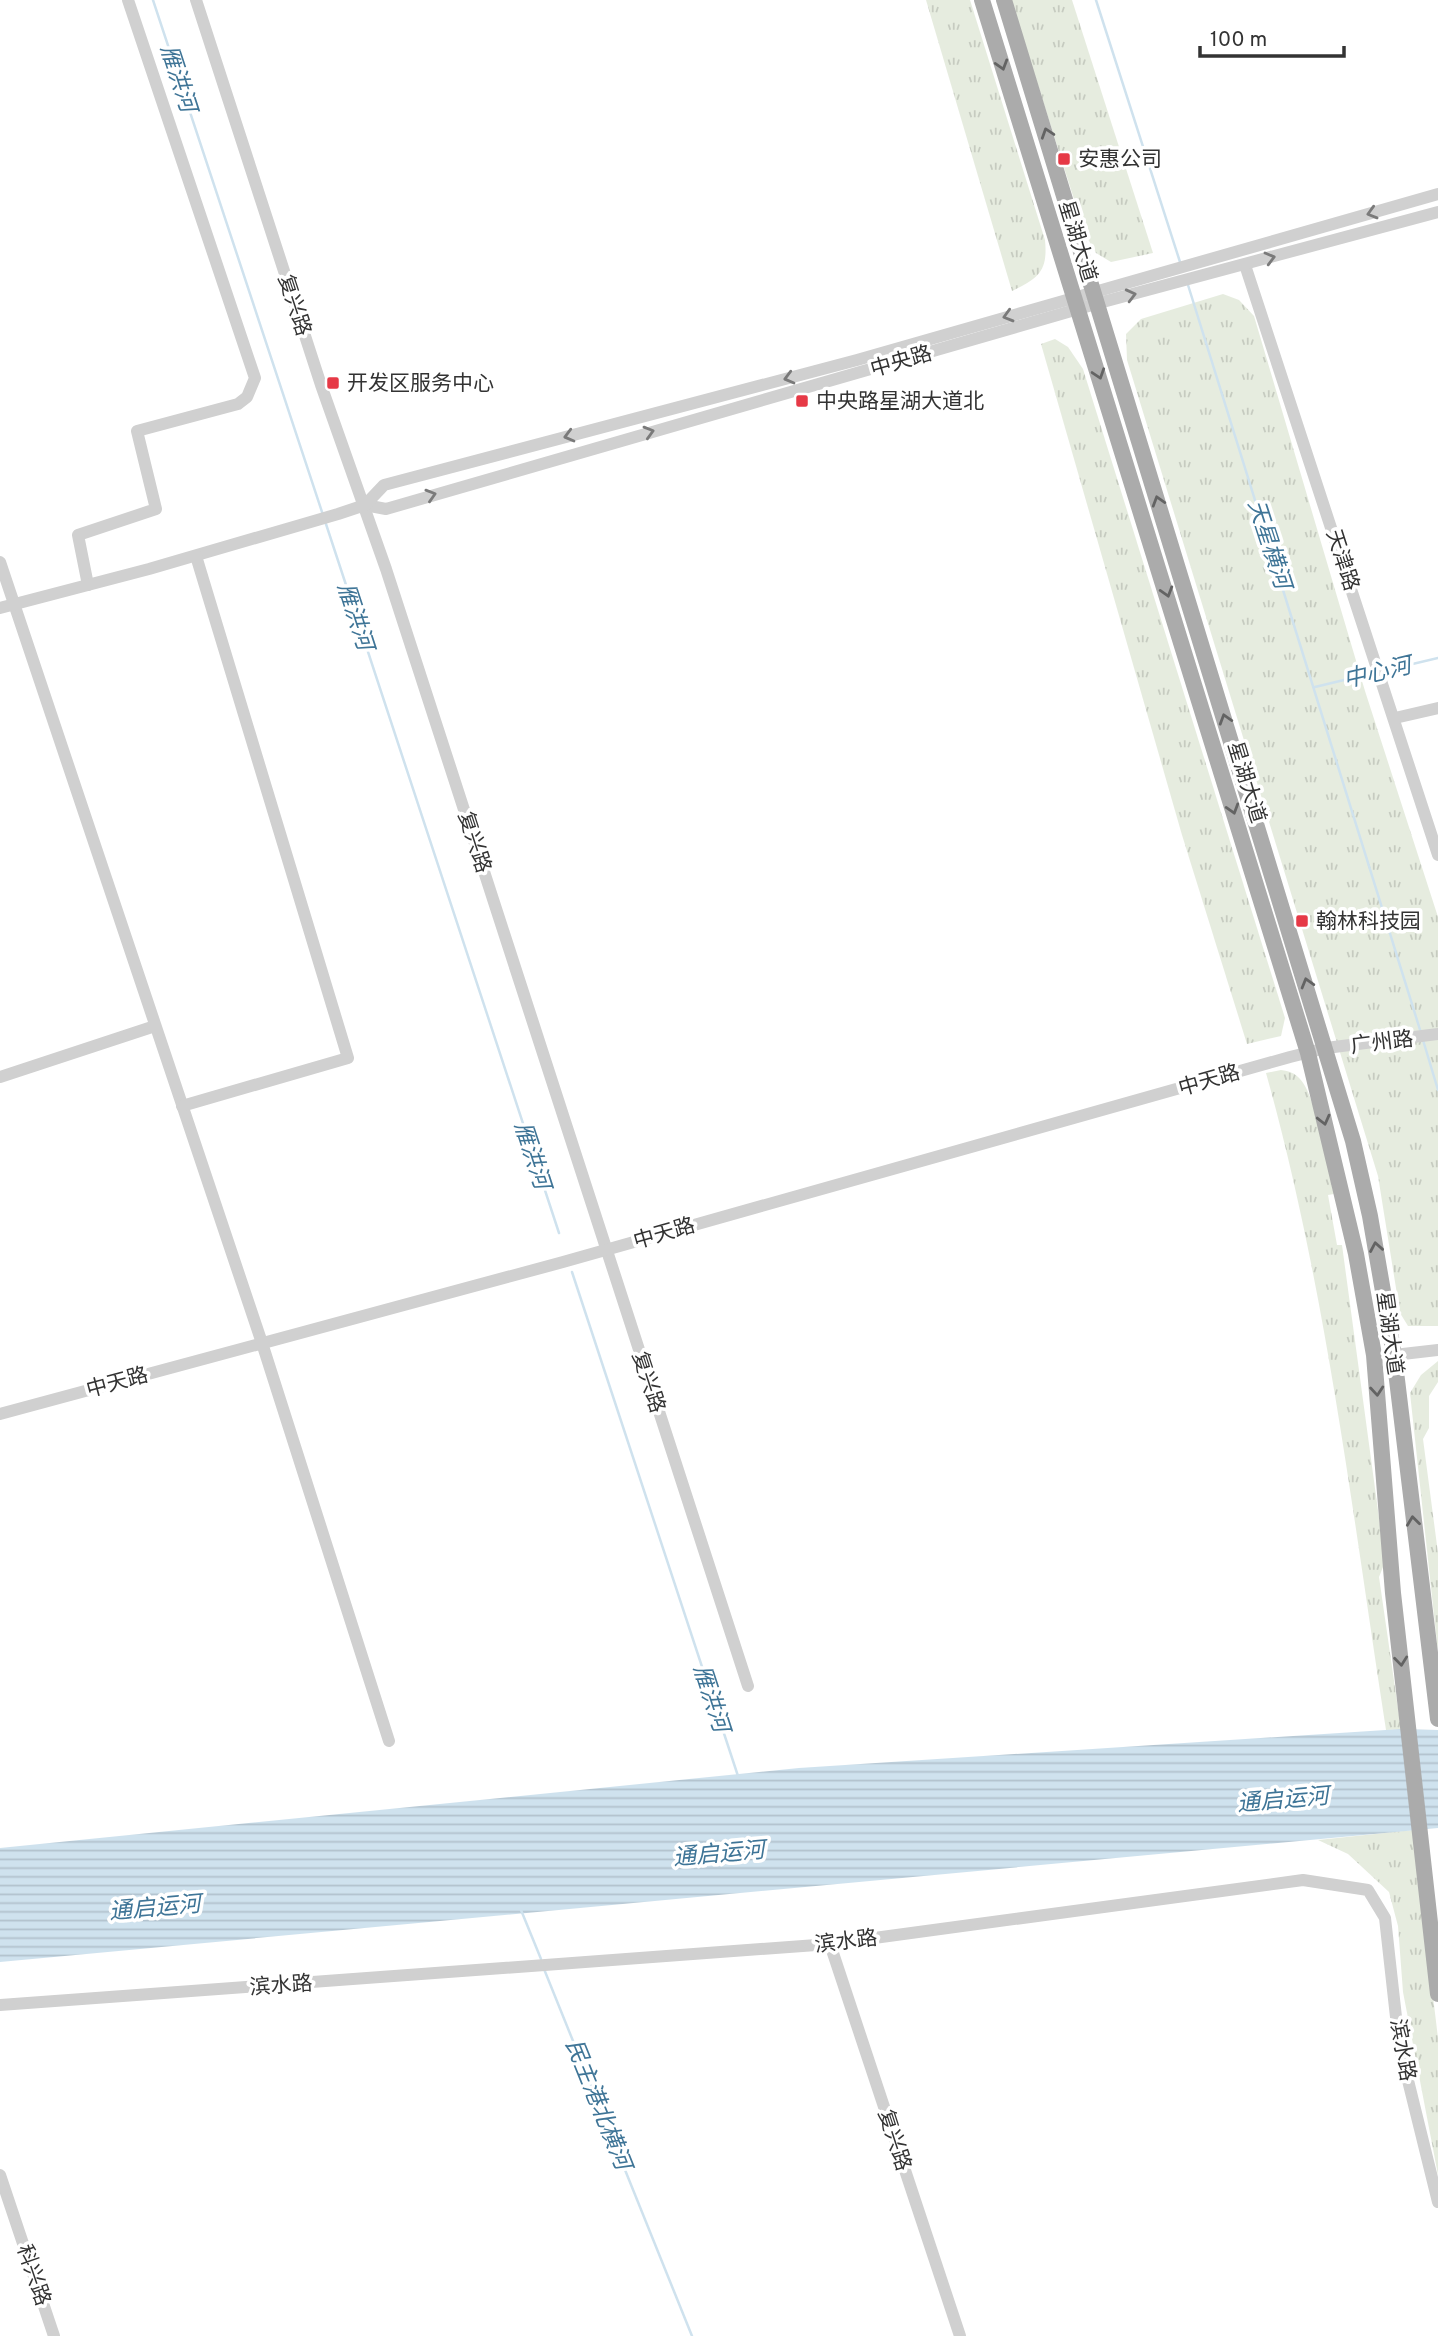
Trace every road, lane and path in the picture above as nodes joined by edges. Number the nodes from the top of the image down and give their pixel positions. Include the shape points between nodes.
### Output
1 (128, 0) edge
2 (196, 0) edge
3 (982, 0) edge
4 (1004, 0) edge
5 (1438, 194) edge
6 (1438, 212) edge
7 (1245, 265) junction
8 (1097, 298) junction
9 (1076, 303) junction
10 (365, 505) junction
11 (196, 556) junction
12 (0, 562) edge
13 (88, 584) junction
14 (14, 604) junction
15 (0, 608) edge
16 (1438, 708) edge
17 (1395, 718) junction
18 (1438, 855) edge
19 (155, 1026) junction
20 (1438, 1034) edge
21 (1326, 1048) junction
22 (1308, 1053) junction
23 (0, 1077) edge
24 (182, 1106) junction
25 (606, 1250) junction
26 (262, 1343) junction
27 (1438, 1350) edge
28 (1394, 1355) junction
29 (0, 1414) edge
30 (748, 1686) dead end
31 (1438, 1719) edge
32 (389, 1741) dead end
33 (830, 1944) junction
34 (1438, 1994) edge
35 (0, 2005) edge
36 (0, 2175) edge
37 (1438, 2202) edge
38 (54, 2336) edge
39 (960, 2336) edge

1 - 13 street via 255,378 247,397 238,404 137,431 156,509 78,535
2 - 10 street, 复兴路 via 320,385
3 -> 9 main road, 星湖大道
8 -> 4 main road, 星湖大道
5 -> 8 street, 中央路 via 1158,274
7 -> 6 street, 中央路
8 -> 7 street, 中央路
7 - 17 street, 天津路
8 - 9 street, 中央路
21 -> 8 main road, 星湖大道
10 -> 9 street, 中央路 via 386,509
9 -> 10 street via 384,485
9 -> 22 main road, 星湖大道
10 - 11 street
10 - 25 street, 复兴路
11 - 13 street
11 - 24 street via 348,1058
12 - 14 street
13 - 14 street
14 - 15 street
14 - 19 street
16 - 17 street
17 - 18 street, 天津路
19 - 23 street
19 - 24 street
20 - 21 street, 广州路
21 - 22 street, 中天路
28 -> 21 main road, 星湖大道 via 1370,1216
22 - 25 street, 中天路
22 -> 34 main road, 星湖大道 via 1356,1254 1374,1355 1393,1593
24 - 26 street
25 - 26 street, 中天路
25 - 30 street, 复兴路
26 - 29 street, 中天路
26 - 32 street
27 - 28 street
31 -> 28 main road, 星湖大道
33 - 35 street, 滨水路
33 - 37 street, 滨水路 via 1303,1880 1368,1890 1385,1918 1399,2044
33 - 39 street, 复兴路
36 - 38 street, 科兴路

